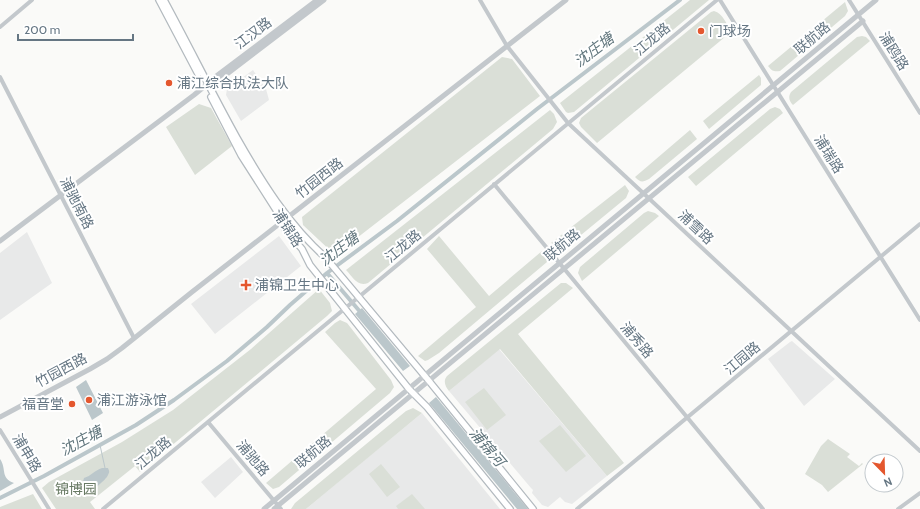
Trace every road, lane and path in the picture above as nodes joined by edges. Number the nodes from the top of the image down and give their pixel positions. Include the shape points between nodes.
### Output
1 (32, 0) edge
2 (159, 0) edge
3 (164, 0) edge
4 (317, 0) edge
5 (324, 0) edge
6 (480, 0) edge
7 (566, 0) edge
8 (718, 0) edge
9 (849, 0) edge
10 (876, 0) edge
11 (859, 15) junction
12 (863, 21) junction
13 (0, 27) edge
14 (507, 46) junction
15 (0, 77) edge
16 (207, 85) junction
17 (773, 86) junction
18 (778, 92) junction
19 (920, 113) edge
20 (568, 123) junction
21 (494, 184) junction
22 (644, 193) junction
23 (61, 195) junction
24 (649, 199) junction
25 (288, 217) junction
26 (282, 221) junction
27 (920, 224) edge
28 (0, 241) edge
29 (880, 257) junction
30 (560, 263) junction
31 (564, 269) junction
32 (358, 297) junction
33 (344, 308) junction
34 (920, 320) edge
35 (791, 331) junction
36 (134, 338) junction
37 (423, 377) junction
38 (428, 382) junction
39 (411, 387) junction
40 (415, 392) junction
41 (0, 417) edge
42 (687, 417) junction
43 (208, 422) junction
44 (0, 430) edge
45 (920, 451) edge
46 (920, 492) edge
47 (274, 500) junction
48 (278, 508) edge
49 (49, 509) edge
50 (102, 509) edge
51 (264, 509) edge
52 (510, 509) edge
53 (533, 509) edge
54 (577, 509) edge
55 (763, 509) edge
56 (898, 509) edge

1 - 13 street
2 - 16 main road, 浦锦路
3 - 16 main road, 浦锦路
4 - 16 street, 江汉路
5 - 16 street
6 - 14 street, 浦雪路
7 - 14 street, 竹园西路
8 - 17 street, 浦瑞路
8 - 20 street, 江龙路
9 - 11 street, 浦鸥路
10 - 11 street, 联航路
11 - 12 street, 浦鸥路
11 - 17 street, 联航路
12 - 18 street, 联航路
12 - 19 street, 浦鸥路
14 - 20 street, 浦雪路
14 - 25 street, 竹园西路
15 - 23 street, 浦驰南路
16 - 23 street
16 - 25 main road, 浦锦路 via 255,170
16 - 26 main road, 浦锦路 via 241,155
17 - 18 street, 浦瑞路
17 - 22 street, 联航路
18 - 24 street, 联航路
18 - 29 street, 浦瑞路
20 - 21 street, 江龙路
20 - 22 street, 浦雪路
21 - 30 street, 浦秀路
21 - 32 street, 江龙路
22 - 24 street, 浦雪路
22 - 30 street, 联航路
23 - 28 street
23 - 36 street, 浦驰南路
24 - 31 street, 联航路
24 - 35 street, 浦雪路
25 - 26 street, 竹园西路
25 - 32 main road, 浦锦路
26 - 33 main road, 浦锦路 via 314,271
26 - 36 street, 竹园西路
27 - 29 street, 江园路
29 - 34 street, 浦瑞路
29 - 35 street, 江园路
30 - 31 street, 浦秀路
30 - 37 street, 联航路
31 - 38 street, 联航路
31 - 42 street, 浦秀路
32 - 33 street, 江龙路
32 - 37 main road, 浦锦路
33 - 39 main road, 浦锦路
33 - 43 street, 江龙路
35 - 42 street, 江园路
35 - 45 street, 浦雪路
36 - 41 street, 竹园西路 via 107,359
37 - 38 main road, 浦锦路
37 - 39 street, 联航路
38 - 40 street, 联航路
38 - 53 main road, 浦锦路
39 - 40 main road, 浦锦路
39 - 47 street, 联航路
40 - 48 street, 联航路
40 - 52 main road, 浦锦路
42 - 54 street, 江园路
42 - 55 street, 浦秀路
43 - 47 street, 浦驰路
43 - 50 street, 江龙路
44 - 49 street, 浦申路
46 - 56 street
47 - 48 street, 浦驰路
47 - 51 street, 联航路

